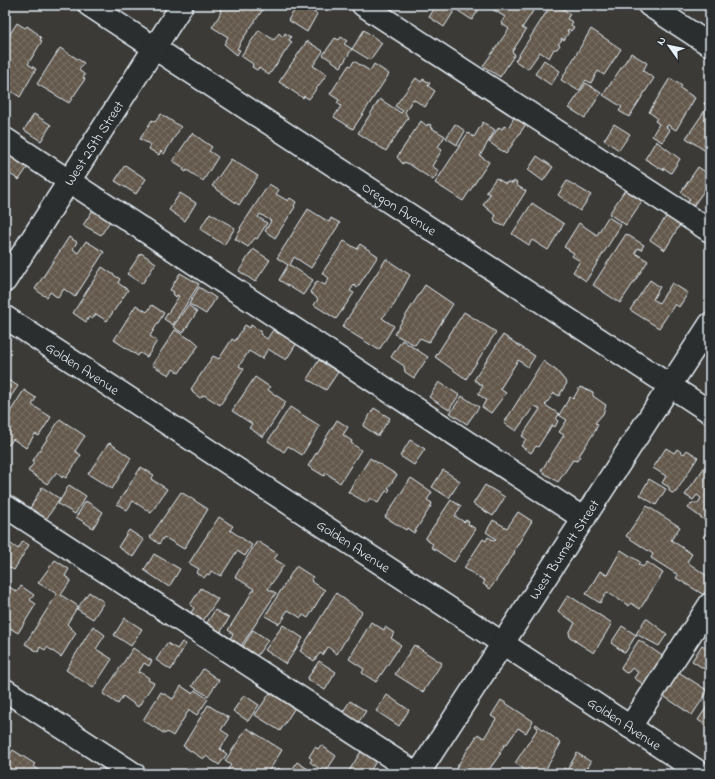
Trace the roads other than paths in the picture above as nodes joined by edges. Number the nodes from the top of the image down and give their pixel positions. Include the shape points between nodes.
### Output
1 (89, 5) edge
2 (182, 5) edge
3 (364, 5) edge
4 (649, 5) edge
5 (710, 45) edge
6 (155, 48) junction
7 (5, 139) edge
8 (69, 180) junction
9 (710, 231) edge
10 (5, 280) edge
11 (5, 317) edge
12 (710, 324) edge
13 (670, 386) junction
14 (710, 412) edge
15 (5, 506) edge
16 (584, 519) junction
17 (710, 604) edge
18 (503, 643) junction
19 (5, 690) edge
20 (630, 727) junction
21 (134, 774) edge
22 (417, 774) edge
23 (702, 774) edge

1 - 6 street, Oregon Avenue
2 - 6 street, West 25th Street
3 - 9 street
4 - 5 street
6 - 8 street, West 25th Street
6 - 13 street, Oregon Avenue
7 - 8 street
8 - 10 street, West 25th Street
8 - 16 street
11 - 18 street, Golden Avenue
12 - 13 street, West Burnett Street
13 - 14 street, Oregon Avenue
13 - 16 street, West Burnett Street
15 - 22 street
16 - 18 street, West Burnett Street
17 - 20 street
18 - 20 street, Golden Avenue
18 - 22 street, West Burnett Street
19 - 21 street
20 - 23 street, Golden Avenue

